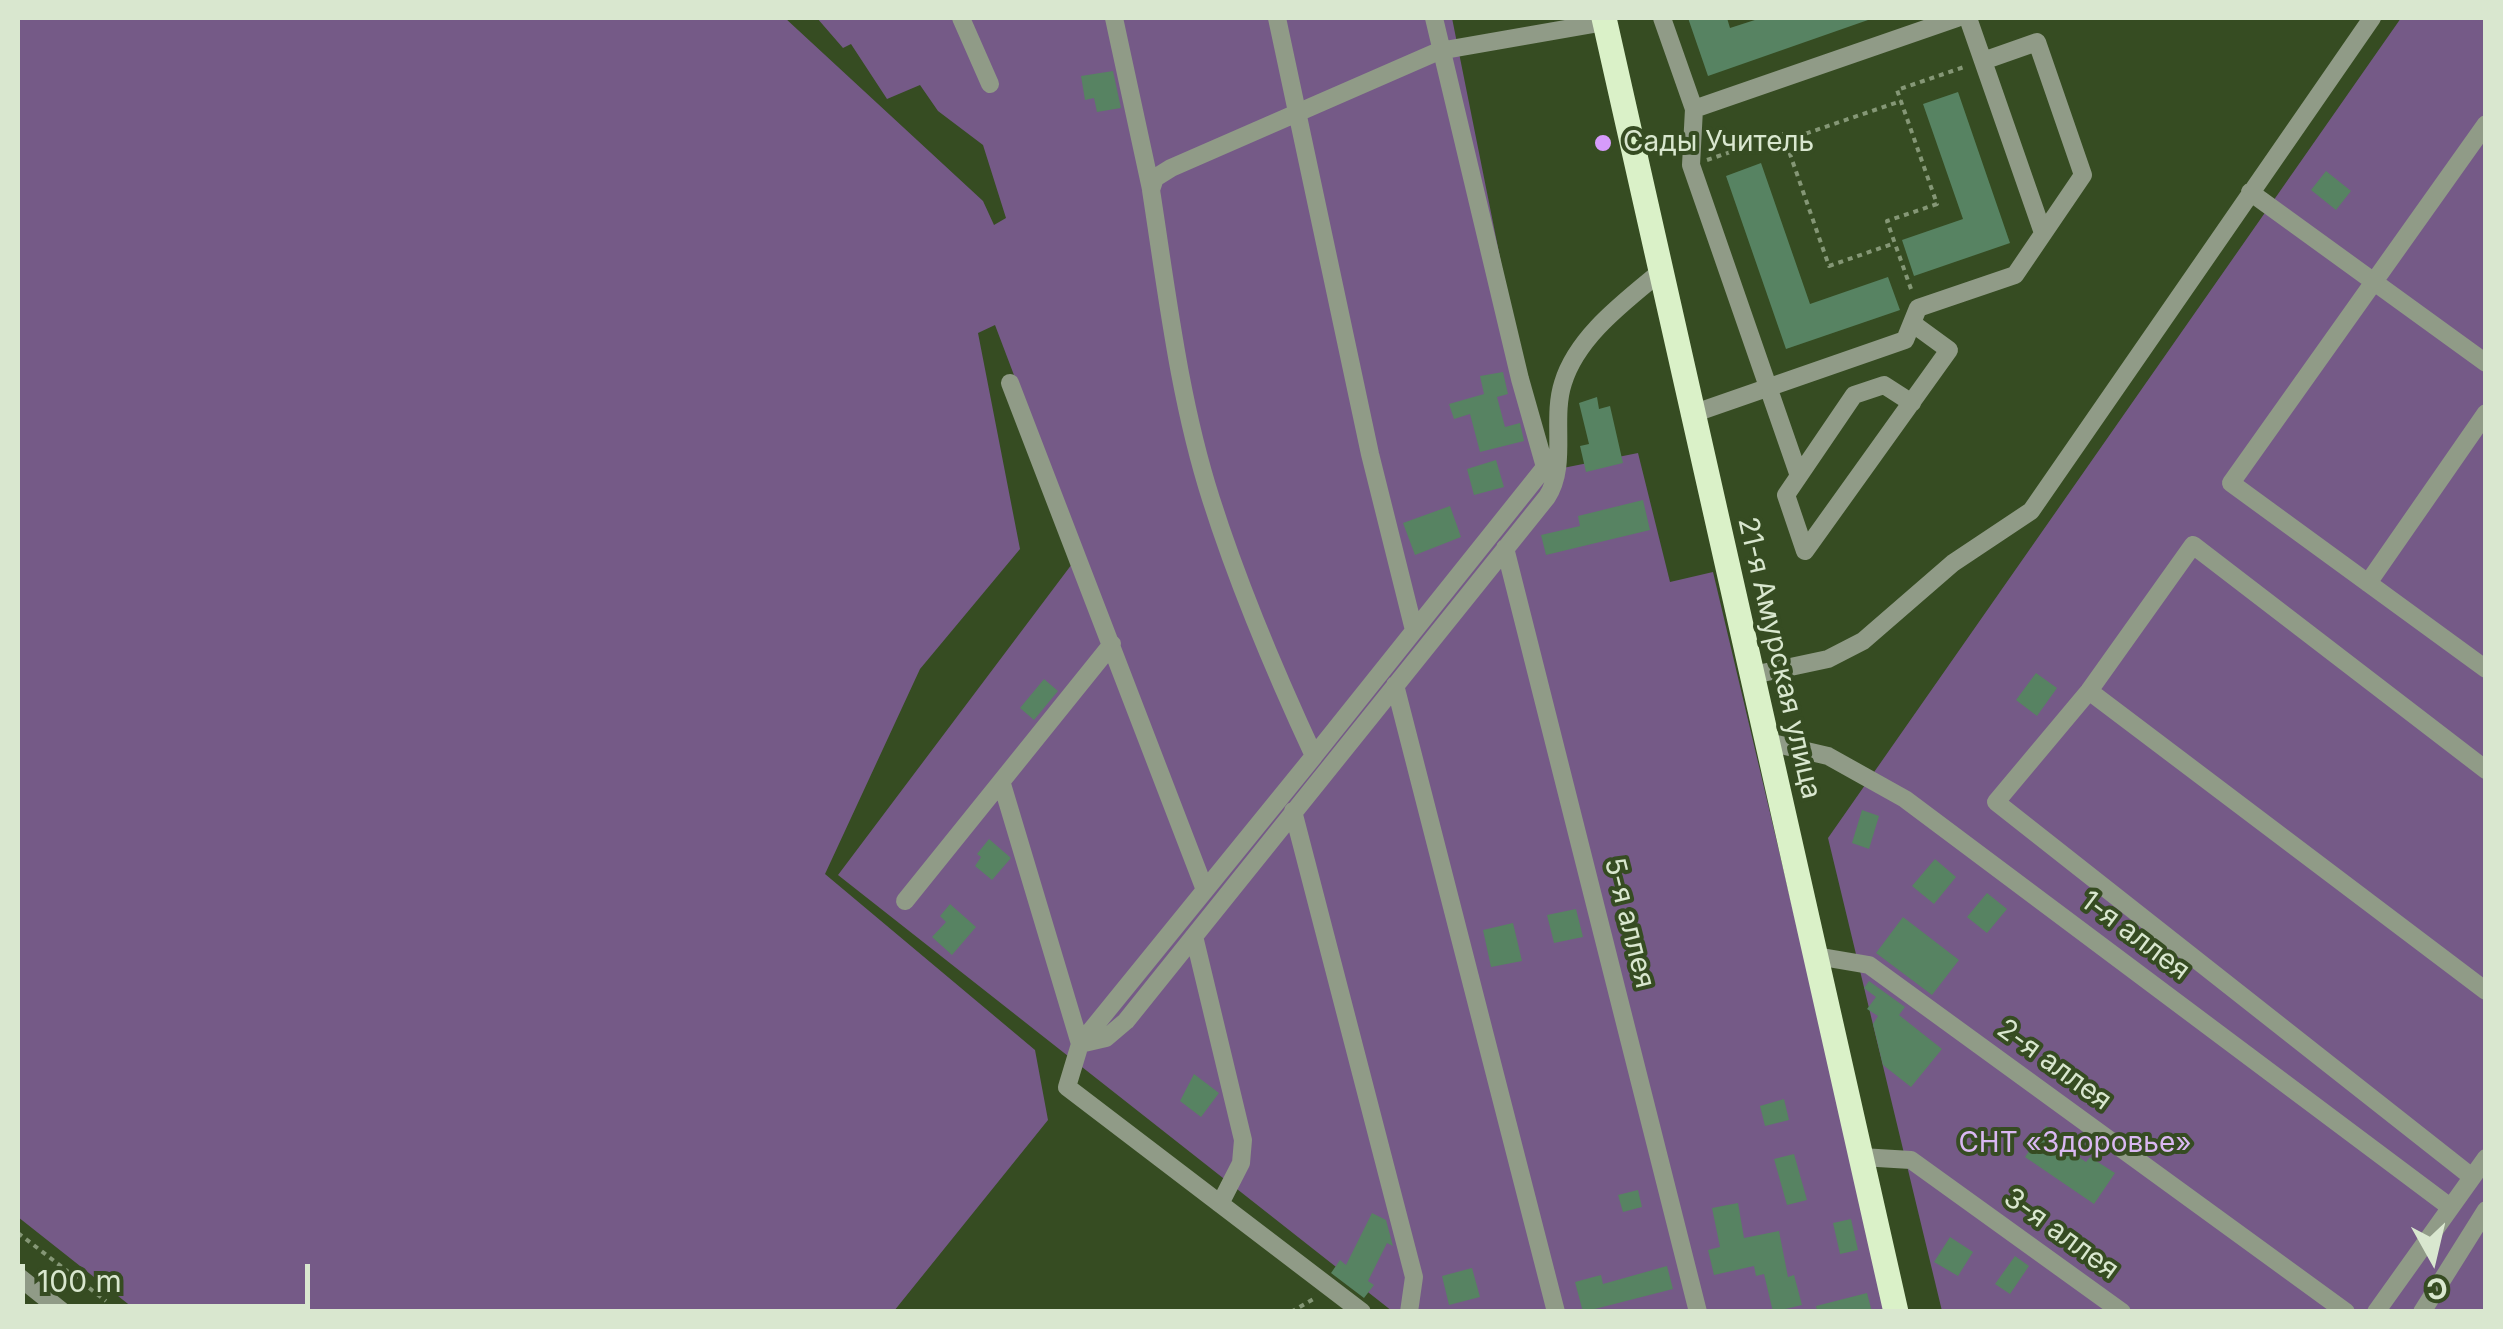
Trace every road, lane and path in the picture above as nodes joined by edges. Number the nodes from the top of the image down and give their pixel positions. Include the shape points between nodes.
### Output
1 (961, 18) edge
2 (1114, 18) edge
3 (1276, 18) edge
4 (1434, 18) edge
5 (1662, 18) edge
6 (1957, 18) edge
7 (1968, 18) edge
8 (2372, 18) edge
9 (1604, 20) edge
10 (1440, 50) junction
11 (1983, 60) junction
12 (990, 84) dead end
13 (1901, 101) junction
14 (1694, 109) junction
15 (1298, 113) junction
16 (2486, 124) edge
17 (1785, 141) junction
18 (1692, 165) junction
19 (1151, 190) junction
20 (2250, 192) junction
21 (2043, 233) junction
22 (1895, 243) junction
23 (1659, 273) junction
24 (2376, 283) junction
25 (1915, 316) junction
26 (2486, 363) edge
27 (1010, 383) dead end
28 (1768, 388) junction
29 (1912, 403) junction
30 (2486, 413) edge
31 (1692, 414) junction
32 (1799, 476) junction
33 (1505, 548) junction
34 (2368, 584) junction
35 (1414, 630) junction
36 (1112, 644) junction
37 (2486, 669) edge
38 (1753, 675) junction
39 (1395, 685) junction
40 (2089, 691) junction
41 (1768, 742) junction
42 (1314, 756) junction
43 (2486, 770) edge
44 (1002, 784) junction
45 (1293, 811) junction
46 (1205, 890) junction
47 (906, 901) dead end
48 (1194, 936) junction
49 (1816, 956) junction
50 (2486, 991) edge
51 (1080, 1044) junction
52 (1861, 1157) junction
53 (2486, 1158) edge
54 (2472, 1177) junction
55 (1220, 1204) junction
56 (2450, 1207) junction
57 (2486, 1210) edge
58 (18, 1234) edge
59 (18, 1276) edge
60 (1329, 1284) junction
61 (106, 1301) dead end
62 (2425, 1310) edge
63 (64, 1312) edge
64 (1291, 1312) edge
65 (1362, 1312) edge
66 (1409, 1312) edge
67 (1556, 1312) edge
68 (1698, 1312) edge
69 (1896, 1312) edge
70 (2122, 1312) edge
71 (2346, 1312) edge
72 (2376, 1312) edge

1 - 12 street
2 - 19 street
3 - 15 street
4 - 10 street
5 - 14 street
6 - 14 street
7 - 11 street
8 - 20 street
9 - 10 street
9 - 23 main road, 21-я Амурская улица
10 - 15 street
10 - 35 street via 1545,467
11 - 13 path via 1898,90
11 - 21 street
11 - 21 street via 2037,42 2043,58 2083,175
13 - 17 path
13 - 22 path via 1937,204 1887,221
14 - 18 street
15 - 19 street via 1171,168
15 - 35 street
16 - 24 street
17 - 18 path via 1783,134
17 - 22 path via 1828,266
18 - 28 street
19 - 42 street via 1180,375 1210,496 1269,659
20 - 24 street
20 - 38 street via 2031,511 1953,563 1863,641 1828,659
21 - 25 street via 2014,275
22 - 25 path
23 - 31 main road, 21-я Амурская улица
23 - 33 street via 1586,340 1563,383 1556,483
24 - 26 street
24 - 34 street via 2231,483
25 - 28 street via 1905,340
25 - 29 street via 1950,350
27 - 36 street
28 - 31 street
28 - 32 street
29 - 32 street via 1884,385 1854,395
29 - 32 street via 1805,551 1786,495
30 - 34 street
31 - 38 main road, 21-я Амурская улица
33 - 39 street
33 - 68 street, 5-я аллея
34 - 37 street
35 - 42 street
36 - 44 street
36 - 46 street
38 - 41 main road, 21-я Амурская улица
39 - 45 street
39 - 67 street
40 - 43 street via 2193,545
40 - 50 street
40 - 54 street via 1996,802
41 - 49 main road, 21-я Амурская улица
41 - 56 street, 1-я аллея via 1828,756 1905,799
42 - 46 street
44 - 47 street
44 - 51 street
45 - 48 street
45 - 66 street via 1414,1277
46 - 51 street
48 - 51 street via 1116,1032
48 - 55 street via 1242,1140 1241,1162
49 - 52 main road, 21-я Амурская улица
49 - 71 street, 2-я аллея via 1869,965
51 - 55 street via 1067,1086
52 - 69 main road, 21-я Амурская улица
52 - 70 street, 3-я аллея via 1910,1160
53 - 54 street
54 - 56 street
55 - 60 street
56 - 72 street
57 - 62 street
58 - 61 path
59 - 63 street
60 - 64 path
60 - 65 street

